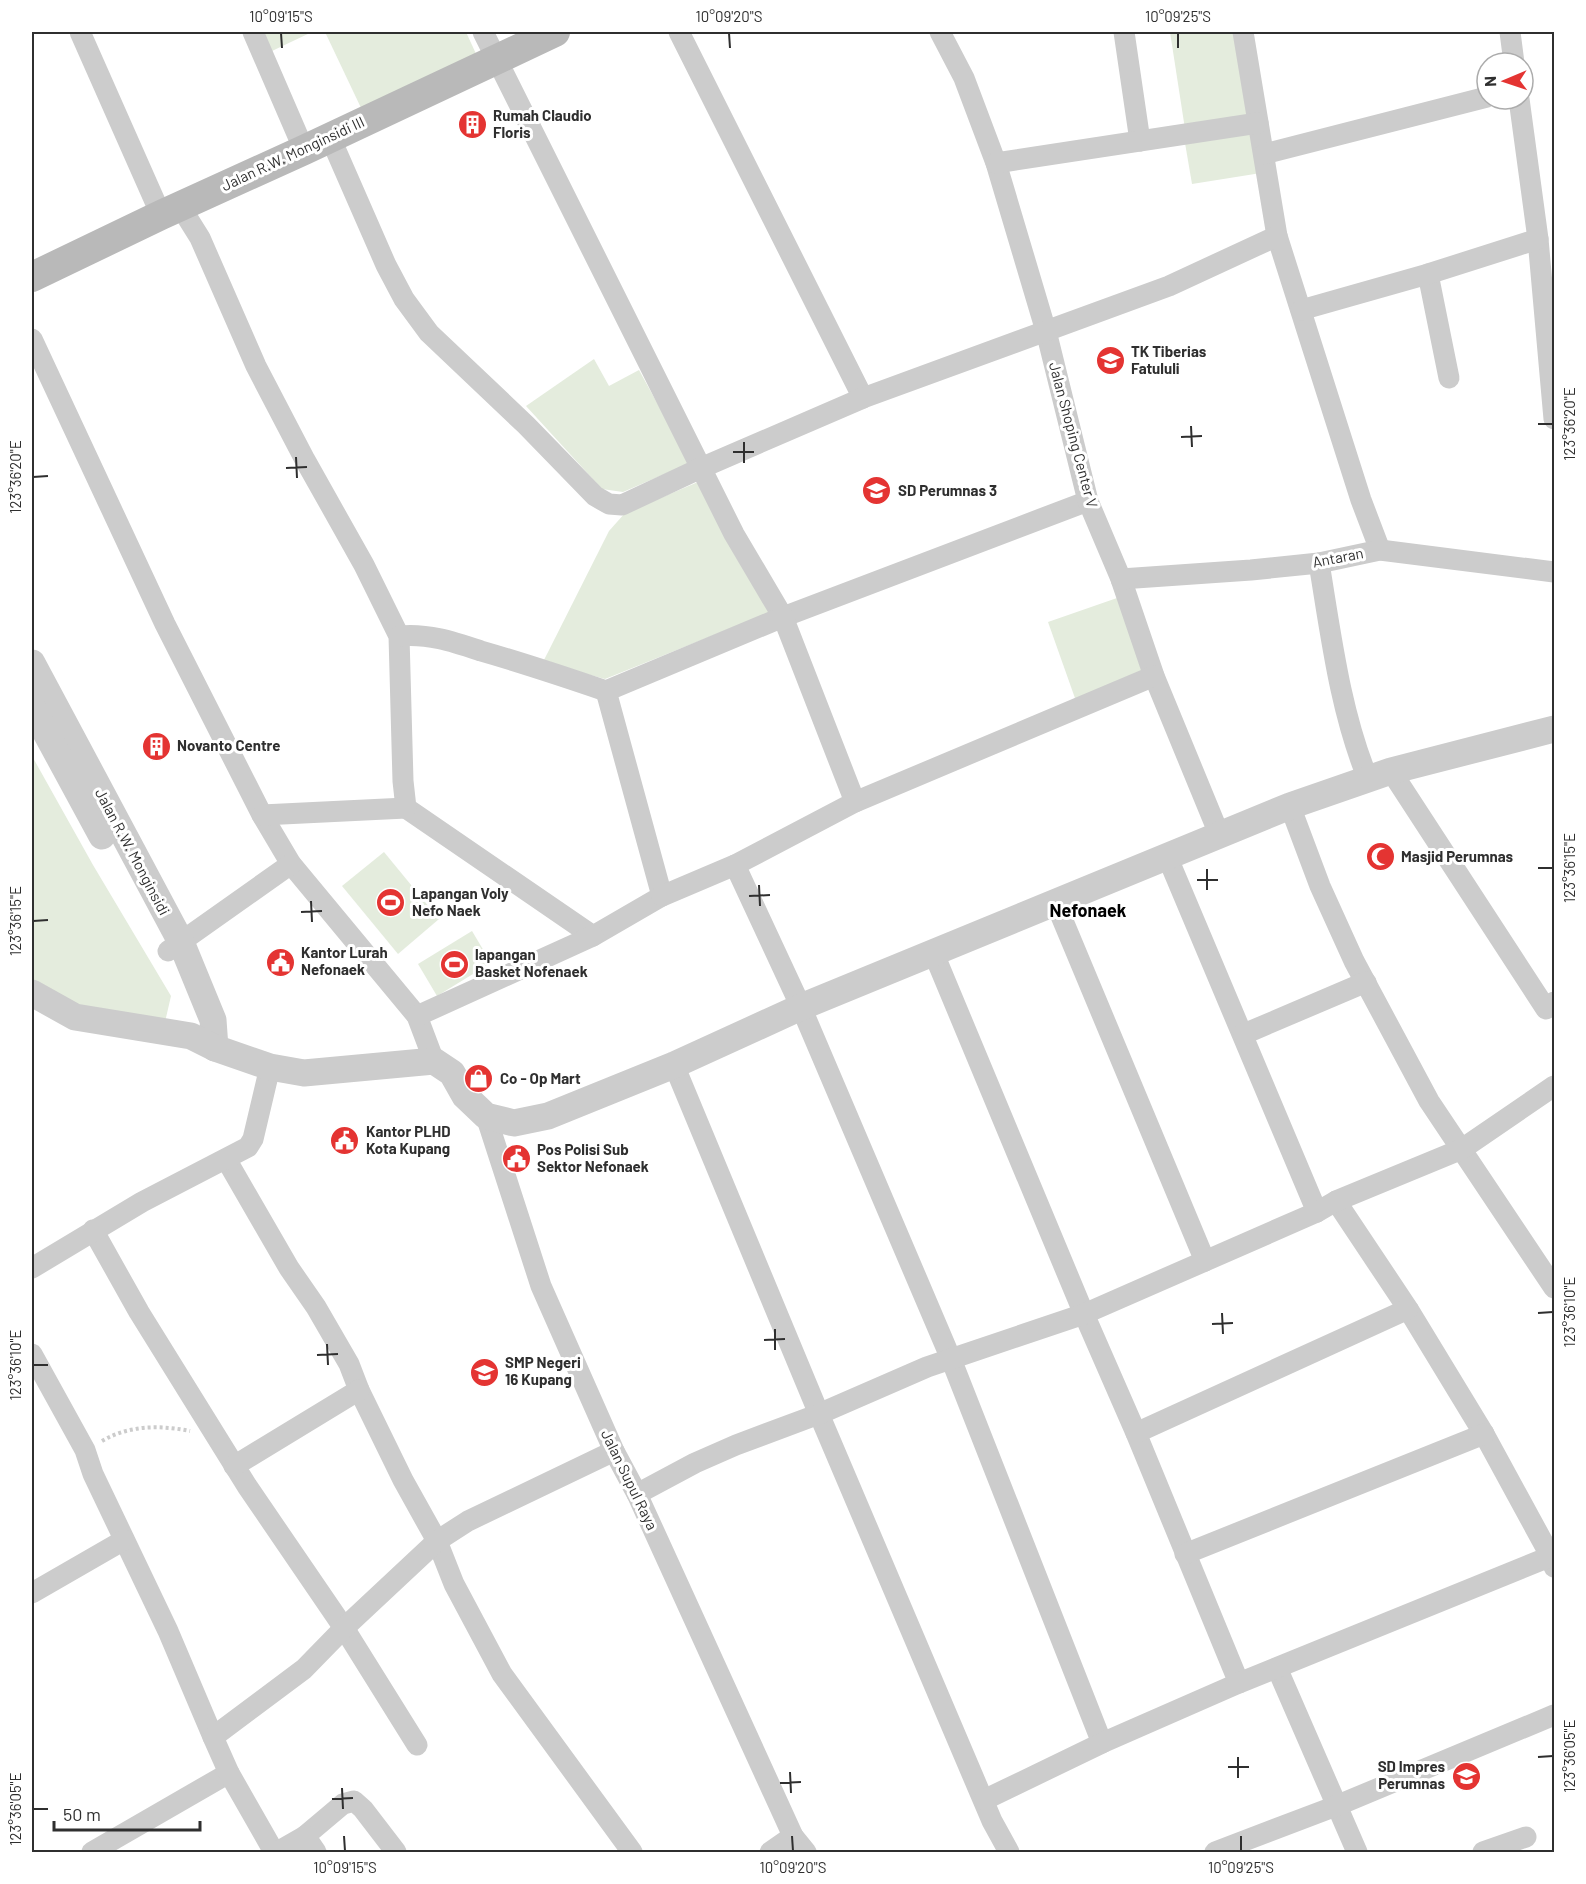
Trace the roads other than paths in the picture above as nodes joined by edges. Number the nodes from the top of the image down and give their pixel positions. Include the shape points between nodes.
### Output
1 (80, 32) edge
2 (254, 32) edge
3 (483, 32) edge
4 (555, 32) edge
5 (679, 32) edge
6 (940, 32) edge
7 (1125, 32) edge
8 (1243, 32) edge
9 (1510, 32) edge
10 (1512, 51) edge
11 (496, 59) junction
12 (1475, 100) edge
13 (1521, 111) edge
14 (1258, 123) junction
15 (1140, 141) junction
16 (317, 144) junction
17 (1264, 154) junction
18 (996, 163) junction
19 (171, 210) junction
20 (1277, 236) junction
21 (1538, 239) junction
22 (1428, 274) junction
23 (32, 277) edge
24 (1301, 310) junction
25 (1046, 331) junction
26 (32, 339) edge
27 (1449, 378) dead end
28 (863, 398) junction
29 (1554, 419) edge
30 (701, 468) junction
31 (1088, 501) junction
32 (1380, 550) junction
33 (1319, 563) junction
34 (1554, 572) edge
35 (1121, 579) junction
36 (783, 617) junction
37 (399, 636) junction
38 (32, 663) edge
39 (1154, 676) junction
40 (606, 691) junction
41 (32, 708) edge
42 (1554, 729) edge
43 (1379, 775) junction
44 (855, 802) junction
45 (1290, 806) junction
46 (406, 808) junction
47 (262, 815) junction
48 (1219, 834) junction
49 (1167, 856) junction
50 (291, 864) junction
51 (735, 865) junction
52 (662, 896) junction
53 (1056, 904) junction
54 (593, 936) junction
55 (174, 946) junction
56 (934, 954) junction
57 (1366, 982) junction
58 (32, 993) edge
59 (801, 1007) junction
60 (1552, 1011) edge
61 (417, 1017) junction
62 (1244, 1034) junction
63 (203, 1042) junction
64 (434, 1061) junction
65 (674, 1065) junction
66 (270, 1067) junction
67 (1554, 1086) edge
68 (486, 1116) junction
69 (1462, 1149) junction
70 (226, 1159) junction
71 (1336, 1202) junction
72 (1317, 1212) junction
73 (93, 1230) junction
74 (1205, 1261) junction
75 (32, 1268) edge
76 (1554, 1288) edge
77 (1408, 1309) junction
78 (1084, 1314) junction
79 (32, 1354) edge
80 (951, 1359) junction
81 (359, 1390) junction
82 (819, 1414) junction
83 (1136, 1433) junction
84 (1484, 1434) junction
85 (614, 1451) junction
86 (234, 1466) junction
87 (637, 1494) junction
88 (124, 1540) junction
89 (437, 1541) junction
90 (1185, 1554) junction
91 (1553, 1560) edge
92 (32, 1593) edge
93 (344, 1628) junction
94 (1277, 1668) junction
95 (1239, 1683) junction
96 (1554, 1715) edge
97 (213, 1737) junction
98 (1102, 1743) junction
99 (417, 1744) dead end
100 (229, 1773) junction
101 (984, 1800) junction
102 (1336, 1806) junction
103 (1526, 1837) dead end
104 (311, 1844) edge
105 (800, 1844) edge
106 (92, 1852) edge
107 (275, 1852) edge
108 (396, 1852) edge
109 (632, 1852) edge
110 (770, 1852) edge
111 (1009, 1852) edge
112 (1215, 1852) edge
113 (1357, 1852) edge
114 (1483, 1852) edge

1 - 19 street
2 - 16 street
3 - 11 street
4 - 11 main road, Jalan R.W. Monginsidi III
5 - 28 street
6 - 18 street, Jalan Shoping Center V via 964,78
7 - 15 street
8 - 14 street
9 - 10 street
11 - 16 main road, Jalan R.W. Monginsidi III
11 - 30 street
12 - 17 street
13 - 21 street
14 - 15 street
14 - 17 street
15 - 18 street
16 - 19 main road, Jalan R.W. Monginsidi III
16 - 30 street via 404,299 429,333 595,496 609,504 622,505
17 - 20 street
18 - 25 street, Jalan Shoping Center V
19 - 23 main road, Jalan R.W. Monginsidi III
19 - 37 street via 200,238 256,366
20 - 24 street
20 - 25 street via 1169,286
21 - 22 street
21 - 29 street
22 - 24 street
22 - 27 street
24 - 32 street
25 - 28 street
25 - 31 street, Jalan Shoping Center V
26 - 47 street via 165,624
28 - 30 street
30 - 36 street
31 - 35 street, Jalan Shoping Center V
31 - 36 street
32 - 33 street, Antaran
32 - 34 street, Antaran
33 - 35 street, Antaran
33 - 43 street via 1357,753
35 - 39 street, Jalan Shoping Center V
36 - 40 street
36 - 44 street
37 - 40 street via 434,637
37 - 46 street
38 - 55 street, Jalan R.W. Monginsidi
39 - 44 street
39 - 48 street, Jalan Shoping Center V
40 - 52 street
41 - 55 street, Jalan R.W. Monginsidi
42 - 43 street
43 - 45 street
43 - 60 street
44 - 51 street
45 - 48 street
45 - 57 street via 1320,886
46 - 47 street
46 - 54 street
47 - 50 street
48 - 49 street
49 - 53 street
49 - 62 street
50 - 55 street
50 - 61 street
51 - 52 street
51 - 59 street
52 - 54 street
53 - 56 street
53 - 74 street
54 - 61 street
55 - 63 street, Jalan R.W. Monginsidi
56 - 59 street
56 - 78 street
57 - 62 street
57 - 69 street via 1429,1101
58 - 63 street via 75,1017
59 - 65 street
59 - 80 street
61 - 64 street
62 - 72 street
63 - 66 street
64 - 66 street via 304,1073
64 - 68 street via 452,1073 465,1096
65 - 68 street via 549,1116 514,1123
65 - 82 street
66 - 70 street via 253,1139 249,1147
67 - 69 street
68 - 85 street, Jalan Supul Raya via 541,1286
69 - 71 street
69 - 76 street
70 - 73 street
70 - 81 street via 288,1268 333,1336
71 - 72 street
71 - 77 street
72 - 74 street
73 - 75 street
73 - 86 street
74 - 78 street
77 - 83 street
77 - 84 street
78 - 80 street
78 - 83 street
79 - 88 street via 86,1450
80 - 82 street
80 - 98 street
81 - 86 street
81 - 89 street
82 - 87 street via 715,1454
82 - 101 street
83 - 90 street
84 - 90 street
84 - 91 street
85 - 87 street, Jalan Supul Raya
85 - 89 street via 468,1521
86 - 93 street
87 - 105 street, Jalan Supul Raya
88 - 92 street
88 - 97 street
89 - 93 street
89 - 109 street via 454,1584 502,1674
90 - 95 street
91 - 94 street
93 - 97 street via 304,1669
93 - 99 street
94 - 95 street
94 - 102 street
95 - 98 street
96 - 102 street
97 - 100 street
98 - 101 street
100 - 106 street
100 - 107 street
101 - 111 street
102 - 112 street
102 - 113 street
103 - 114 street
104 - 107 street
104 - 108 street via 343,1804 354,1801
105 - 110 street

